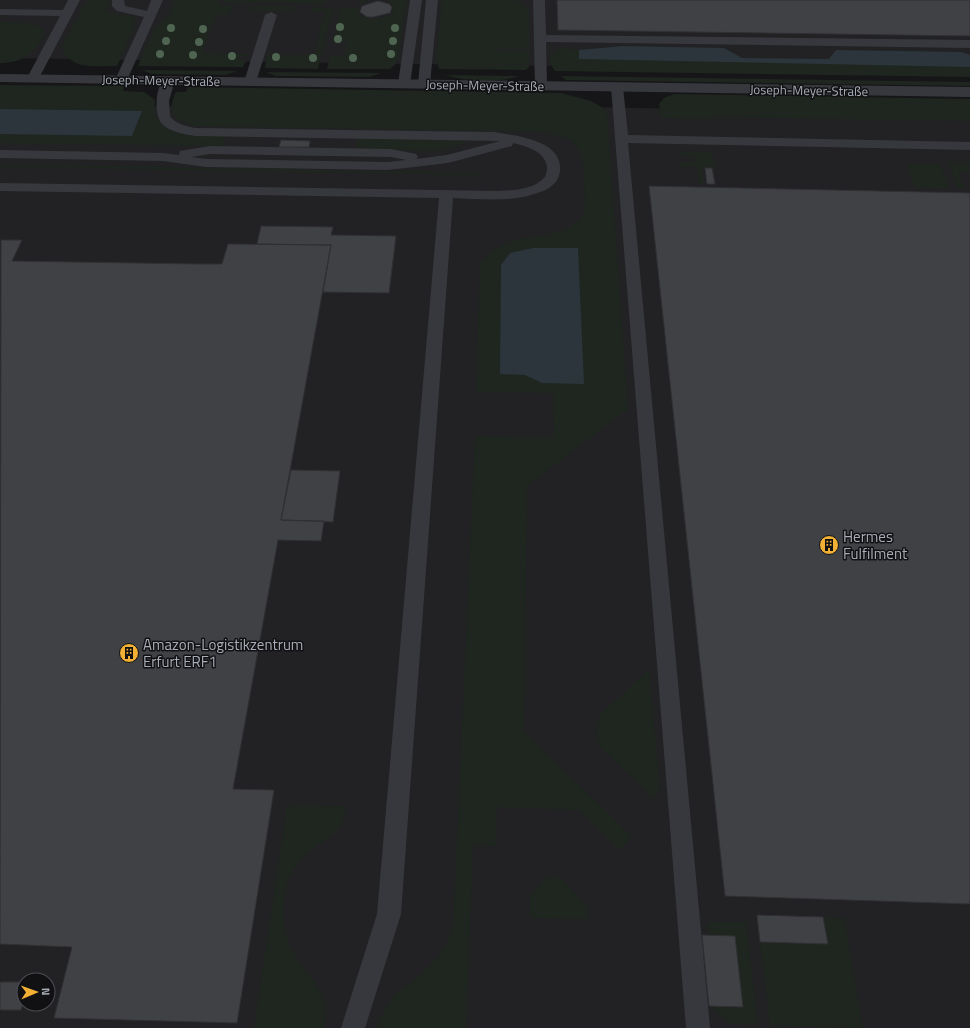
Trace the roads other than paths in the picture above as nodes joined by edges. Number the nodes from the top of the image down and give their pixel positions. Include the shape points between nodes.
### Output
1 (74, 0) edge
2 (118, 0) edge
3 (157, 0) edge
4 (416, 0) edge
5 (432, 0) edge
6 (539, 0) edge
7 (0, 12) edge
8 (67, 13) junction
9 (151, 15) junction
10 (271, 15) dead end
11 (540, 38) junction
12 (970, 44) edge
13 (0, 78) edge
14 (33, 78) junction
15 (121, 80) junction
16 (169, 80) junction
17 (250, 82) junction
18 (404, 84) junction
19 (424, 84) junction
20 (541, 86) junction
21 (617, 87) junction
22 (970, 92) edge
23 (622, 139) junction
24 (520, 140) junction
25 (970, 146) edge
26 (0, 154) edge
27 (0, 187) edge
28 (446, 194) junction
29 (353, 1028) edge
30 (698, 1028) edge

1 - 8 lane
2 - 9 lane via 121,9
3 - 9 lane
4 - 18 lane
5 - 19 lane
6 - 11 lane
7 - 8 lane
8 - 14 lane
9 - 15 lane
10 - 17 lane
11 - 12 lane
11 - 20 lane
13 - 14 street, Joseph-Meyer-Straße
14 - 15 street, Joseph-Meyer-Straße
15 - 16 street, Joseph-Meyer-Straße
16 - 17 street, Joseph-Meyer-Straße
16 - 24 lane via 160,105 161,113 172,126 182,130 494,136
17 - 18 street, Joseph-Meyer-Straße
18 - 19 street, Joseph-Meyer-Straße
19 - 20 street, Joseph-Meyer-Straße
20 - 21 street, Joseph-Meyer-Straße
21 - 22 street, Joseph-Meyer-Straße
21 - 23 lane
23 - 25 lane
23 - 30 lane
24 - 26 lane via 448,159 388,166 206,163 163,157
24 - 28 lane via 538,146 552,159 555,168 548,183 540,188 518,193
27 - 28 lane
28 - 29 lane via 389,914

